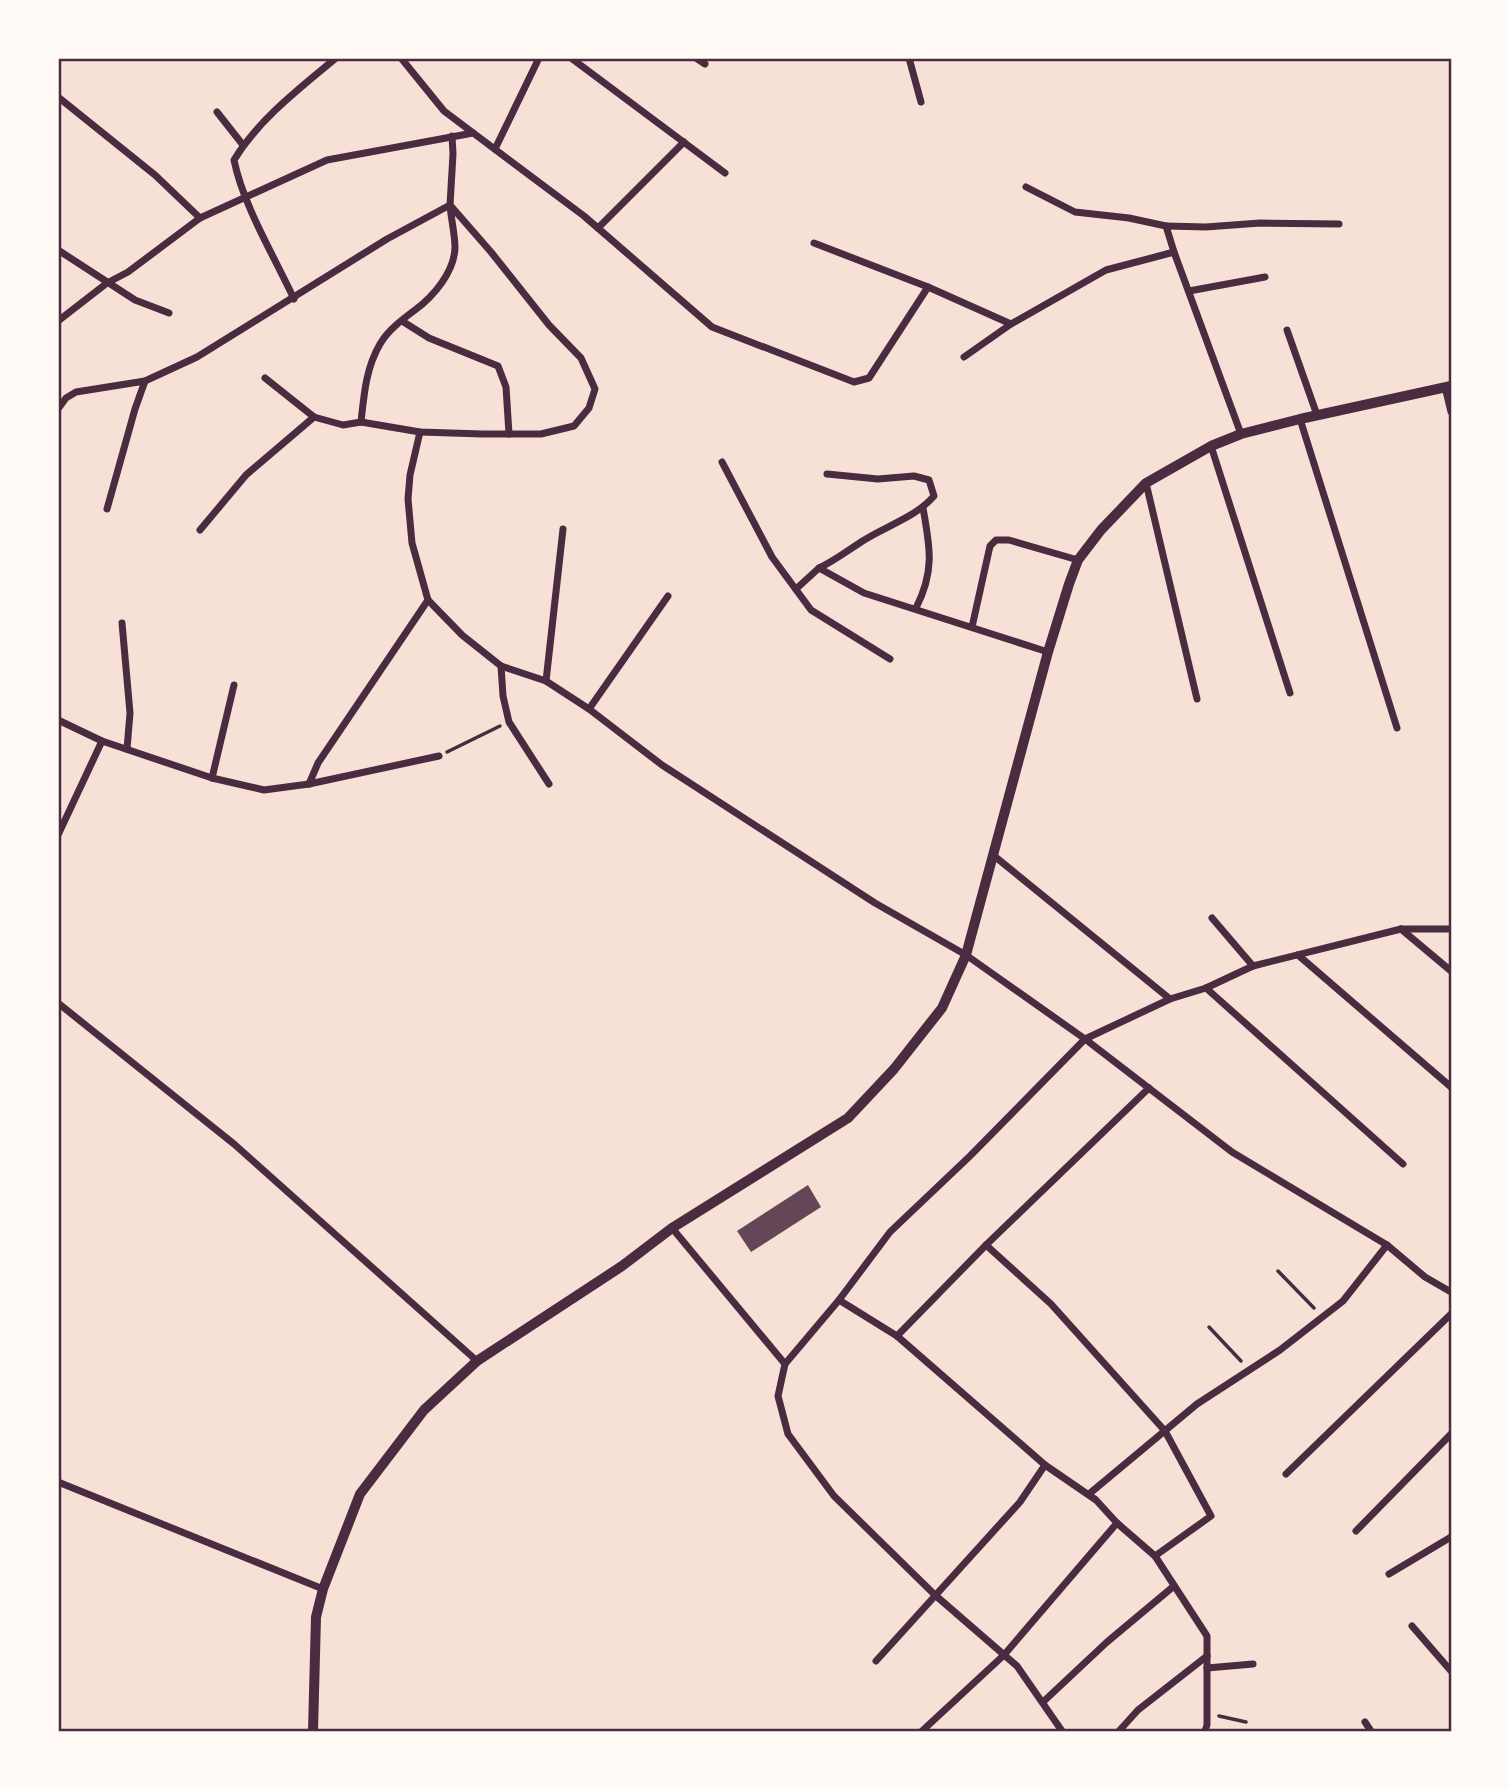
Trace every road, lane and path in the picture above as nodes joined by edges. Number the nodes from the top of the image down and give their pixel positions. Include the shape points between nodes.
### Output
1 (336, 58) edge
2 (401, 58) edge
3 (539, 58) edge
4 (571, 58) edge
5 (696, 58) edge
6 (909, 58) edge
7 (705, 64) dead end
8 (58, 97) edge
9 (920, 102) dead end
10 (217, 111) dead end
11 (473, 132) junction
12 (452, 136) junction
13 (684, 142) junction
14 (243, 145) junction
15 (495, 149) junction
16 (725, 173) dead end
17 (1026, 187) dead end
18 (246, 198) junction
19 (450, 205) junction
20 (200, 218) junction
21 (1339, 224) dead end
22 (1166, 226) junction
23 (598, 228) junction
24 (814, 243) dead end
25 (58, 250) edge
26 (1174, 252) junction
27 (1265, 277) dead end
28 (107, 283) junction
29 (928, 287) junction
30 (1189, 291) junction
31 (294, 299) junction
32 (169, 313) dead end
33 (58, 321) edge
34 (402, 321) junction
35 (1011, 324) junction
36 (1287, 330) dead end
37 (964, 357) dead end
38 (265, 378) dead end
39 (145, 381) junction
40 (1448, 386) edge
41 (58, 409) edge
42 (1451, 412) edge
43 (1317, 415) junction
44 (314, 417) junction
45 (1300, 419) junction
46 (361, 422) junction
47 (420, 432) junction
48 (509, 434) junction
49 (1241, 434) junction
50 (1211, 446) junction
51 (722, 462) dead end
52 (827, 474) dead end
53 (1146, 483) junction
54 (923, 508) junction
55 (107, 509) dead end
56 (200, 530) dead end
57 (563, 530) dead end
58 (1078, 560) junction
59 (820, 568) junction
60 (796, 589) junction
61 (668, 596) dead end
62 (428, 600) junction
63 (916, 608) junction
64 (122, 623) dead end
65 (972, 627) junction
66 (1048, 652) junction
67 (890, 659) dead end
68 (501, 666) junction
69 (546, 681) junction
70 (234, 685) dead end
71 (1290, 693) dead end
72 (1197, 699) dead end
73 (589, 709) junction
74 (58, 720) edge
75 (509, 722) junction
76 (1396, 728) dead end
77 (102, 741) junction
78 (127, 749) junction
79 (439, 756) joint
80 (212, 778) junction
81 (309, 784) junction
82 (549, 784) dead end
83 (58, 835) edge
84 (993, 855) junction
85 (1212, 918) dead end
86 (1401, 929) junction
87 (1451, 929) edge
88 (966, 955) junction
89 (1298, 955) junction
90 (1253, 966) junction
91 (1451, 971) edge
92 (1206, 988) junction
93 (1170, 999) junction
94 (58, 1003) edge
95 (1085, 1039) junction
96 (1451, 1087) edge
97 (1149, 1088) junction
98 (1403, 1164) dead end
99 (672, 1228) junction
100 (986, 1245) junction
101 (1387, 1245) junction
102 (1278, 1271) dead end
103 (1451, 1292) edge
104 (839, 1300) junction
105 (1451, 1314) edge
106 (1323, 1317) junction
107 (1209, 1327) dead end
108 (897, 1336) junction
109 (477, 1361) junction
110 (785, 1364) junction
111 (1249, 1370) junction
112 (1165, 1431) junction
113 (1451, 1434) edge
114 (1045, 1465) junction
115 (1286, 1474) dead end
116 (58, 1482) edge
117 (1089, 1494) junction
118 (1117, 1523) junction
119 (1356, 1531) dead end
120 (1451, 1537) edge
121 (1155, 1556) junction
122 (1389, 1574) dead end
123 (1174, 1586) junction
124 (323, 1589) junction
125 (934, 1595) junction
126 (1412, 1626) dead end
127 (1004, 1655) junction
128 (1207, 1656) junction
129 (876, 1661) dead end
130 (1253, 1664) dead end
131 (1207, 1668) junction
132 (1451, 1671) edge
133 (1042, 1702) junction
134 (1207, 1713) junction
135 (1246, 1722) dead end
136 (1365, 1722) dead end
137 (313, 1731) edge
138 (922, 1731) edge
139 (1062, 1731) edge
140 (1119, 1731) edge
141 (1205, 1731) edge
142 (1371, 1731) edge

1 - 14 street
2 - 11 street via 444,111
3 - 15 street
4 - 13 street
5 - 7 street
6 - 9 street
8 - 20 street via 155,175
10 - 14 street
11 - 12 street
11 - 15 street
12 - 18 street via 327,160
12 - 19 street
13 - 16 street
13 - 23 street
14 - 18 street via 234,160
15 - 23 street
17 - 22 street via 1075,212
18 - 20 street
18 - 31 street
19 - 31 street
19 - 34 street via 455,247 452,262 442,282
19 - 48 street via 581,358 595,389 589,408 574,426 541,434
20 - 28 street
21 - 22 street
22 - 26 street
23 - 29 street via 712,327 854,382 869,378
24 - 29 street
25 - 28 street
26 - 30 street
26 - 35 street via 1105,270
27 - 30 street
28 - 32 street
28 - 33 street
29 - 35 street
30 - 49 street
31 - 39 street via 197,357
34 - 46 street via 381,342 365,379
34 - 48 street via 429,338 498,366 506,387
35 - 37 street
36 - 43 street
38 - 44 street
39 - 41 street via 76,392
39 - 55 street
40 - 42 street
40 - 43 main road
43 - 45 main road
44 - 46 street via 343,425
44 - 56 street via 246,475
45 - 49 main road
45 - 76 street
46 - 47 street
47 - 48 street
47 - 62 street via 408,499 412,543
49 - 50 main road
50 - 53 main road
50 - 71 street
51 - 60 street via 772,557
52 - 54 street via 929,480 934,496
53 - 58 main road
53 - 72 street
54 - 59 street
54 - 63 street via 931,552 925,590
57 - 69 street
58 - 65 street via 996,540 990,546
58 - 66 main road
59 - 60 street
59 - 63 street via 864,593
60 - 67 street via 811,610
61 - 73 street
62 - 68 street
62 - 81 street via 318,763
63 - 65 street
64 - 78 street via 130,713
65 - 66 street
66 - 84 main road
68 - 69 street
68 - 75 street
69 - 73 street
70 - 80 street
73 - 88 street via 662,765 875,903
74 - 77 street
75 - 79 path
75 - 82 street
77 - 78 street
77 - 83 street
78 - 80 street
79 - 81 street
80 - 81 street via 264,790
84 - 88 main road
84 - 93 street
85 - 90 street
86 - 87 street
86 - 89 street
86 - 91 street
88 - 95 street
88 - 99 main road via 942,1008 848,1118
89 - 90 street
89 - 96 street
90 - 92 street
92 - 93 street
92 - 98 street
93 - 95 street
94 - 109 street via 234,1144
95 - 97 street
95 - 104 street via 890,1231
97 - 100 street
97 - 101 street via 1232,1152
99 - 109 main road
99 - 110 street
100 - 108 street
100 - 112 street via 1051,1304
101 - 103 street via 1424,1277
101 - 106 street via 1343,1301
102 - 106 path
104 - 108 street
104 - 110 street
105 - 115 street
106 - 111 street
107 - 111 path
108 - 114 street
109 - 124 main road via 424,1410 360,1494
110 - 125 street via 778,1396 788,1434 834,1496
111 - 112 street
112 - 117 street
112 - 121 street via 1211,1516
113 - 119 street
114 - 117 street
114 - 125 street via 1020,1502
116 - 124 street
117 - 118 street
118 - 121 street
118 - 127 street
120 - 122 street
121 - 123 street
123 - 128 street via 1207,1636
123 - 133 street
124 - 137 main road via 316,1617
125 - 127 street
125 - 129 street
126 - 132 street
127 - 133 street
127 - 138 street
128 - 131 street
128 - 140 street via 1138,1710
130 - 131 street
131 - 134 street
133 - 139 street
134 - 135 path
134 - 141 street
136 - 142 street

